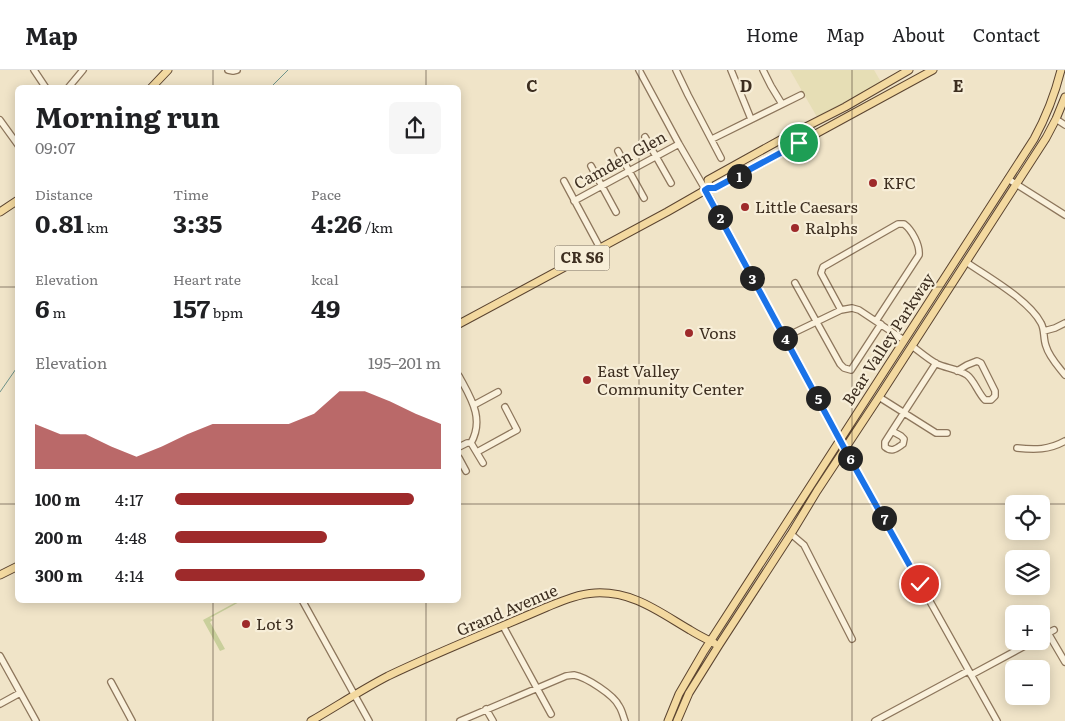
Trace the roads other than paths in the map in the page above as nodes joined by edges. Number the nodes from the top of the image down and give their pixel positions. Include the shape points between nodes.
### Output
1 (34, 70) edge
2 (83, 70) edge
3 (168, 70) edge
4 (228, 70) edge
5 (237, 70) edge
6 (639, 70) edge
7 (676, 70) edge
8 (731, 70) edge
9 (763, 70) edge
10 (909, 70) edge
11 (932, 70) edge
12 (1061, 70) edge
13 (44, 85) edge
14 (70, 85) edge
15 (154, 85) edge
16 (801, 95) dead end
17 (1065, 97) edge
18 (782, 104) junction
19 (751, 119) junction
20 (1056, 119) junction
21 (0, 120) edge
22 (819, 120) junction
23 (1065, 125) edge
24 (645, 136) dead end
25 (712, 140) junction
26 (15, 141) edge
27 (799, 143) junction
28 (679, 144) junction
29 (618, 151) dead end
30 (656, 156) junction
31 (721, 158) dead end
32 (591, 166) dead end
33 (629, 171) junction
34 (1008, 179) junction
35 (564, 181) dead end
36 (671, 182) dead end
37 (1016, 184) junction
38 (602, 186) junction
39 (707, 189) junction
40 (644, 198) dead end
41 (574, 201) junction
42 (15, 202) edge
43 (0, 212) edge
44 (616, 212) dead end
45 (1065, 215) edge
46 (600, 248) junction
47 (966, 262) junction
48 (795, 283) dead end
49 (841, 310) junction
50 (817, 322) junction
51 (878, 322) junction
52 (461, 323) edge
53 (1065, 323) edge
54 (1044, 331) junction
55 (785, 337) junction
56 (904, 340) junction
57 (912, 346) junction
58 (936, 363) junction
59 (957, 371) junction
60 (1065, 375) edge
61 (461, 380) edge
62 (498, 392) dead end
63 (880, 396) junction
64 (474, 405) junction
65 (505, 407) dead end
66 (904, 413) junction
67 (892, 431) dead end
68 (947, 433) dead end
69 (840, 440) junction
70 (1065, 441) edge
71 (471, 442) junction
72 (461, 446) edge
73 (845, 448) junction
74 (1017, 448) dead end
75 (477, 452) junction
76 (461, 462) edge
77 (483, 463) dead end
78 (466, 471) dead end
79 (791, 534) junction
80 (15, 568) edge
81 (0, 575) edge
82 (304, 603) edge
83 (503, 626) junction
84 (1050, 632) edge
85 (852, 639) dead end
86 (710, 641) junction
87 (718, 646) junction
88 (1016, 650) edge
89 (0, 656) edge
90 (1065, 662) edge
91 (970, 673) junction
92 (111, 682) dead end
93 (536, 688) junction
94 (20, 693) junction
95 (355, 695) junction
96 (0, 704) edge
97 (486, 709) junction
98 (551, 714) dead end
99 (36, 721) edge
100 (132, 721) edge
101 (311, 721) edge
102 (369, 721) edge
103 (460, 721) edge
104 (493, 721) edge
105 (625, 721) edge
106 (668, 721) edge
107 (677, 721) edge
108 (875, 721) edge
109 (997, 721) edge

1 - 13 street
2 - 14 street
3 - 15 main road
4 - 5 street
6 - 28 street
7 - 25 street
8 - 19 street
9 - 18 street
10 - 22 main road, CR S6
11 - 27 main road, CR S6
12 - 34 main road, Bear Valley Parkway via 1043,121
16 - 18 street
17 - 20 main road, Bear Valley Parkway
18 - 19 street
19 - 25 street
20 - 23 street
20 - 37 main road, Bear Valley Parkway
21 - 26 street
22 - 27 main road via 815,127 798,137
22 - 39 main road, CR S6 via 708,180
24 - 30 street
25 - 31 street
27 - 39 main road, CR S6 via 715,188
28 - 30 street, Camden Glen
28 - 39 street
29 - 33 street
30 - 33 street, Camden Glen
30 - 36 street
32 - 38 street
33 - 38 street, Camden Glen
33 - 40 street
34 - 37 street
34 - 56 main road, Bear Valley Parkway
35 - 41 street
37 - 45 street
37 - 47 main road, Bear Valley Parkway
38 - 41 street, Camden Glen
38 - 44 street
39 - 46 main road, CR S6
39 - 55 street
41 - 46 street
42 - 43 main road
46 - 52 main road, CR S6
47 - 54 street via 1016,296 1036,314
47 - 57 main road, Bear Valley Parkway
48 - 50 street
49 - 50 street
49 - 51 street via 859,310
49 - 51 street via 821,273 823,267 898,224 904,224 920,249 919,255
50 - 51 street via 840,364 852,370
50 - 55 street
51 - 56 street
53 - 54 street
54 - 60 street via 1046,346
55 - 69 street
56 - 69 main road, Bear Valley Parkway
57 - 58 street
57 - 63 main road, Bear Valley Parkway
58 - 59 street
58 - 66 street
59 - 59 street via 977,361 995,396 985,400 968,376
61 - 64 street
62 - 64 street
63 - 66 street
63 - 73 main road, Bear Valley Parkway
64 - 71 street via 477,417
65 - 75 street via 517,430
66 - 67 street
66 - 68 street via 936,432
69 - 73 street
69 - 86 main road, Bear Valley Parkway
70 - 74 street via 1044,449
71 - 72 street
71 - 75 street
73 - 79 main road, Bear Valley Parkway
73 - 91 street
75 - 77 street
76 - 78 street
79 - 85 street via 804,545
79 - 87 main road, Bear Valley Parkway
80 - 81 main road
82 - 95 street
83 - 86 main road, Grand Avenue via 561,601 603,593 643,602
83 - 93 street
83 - 95 main road, Grand Avenue via 431,656
84 - 90 street
86 - 87 main road, Grand Avenue
86 - 106 main road, Bear Valley Parkway via 679,694
87 - 107 main road, Bear Valley Parkway via 689,693
88 - 91 street
89 - 94 street
91 - 108 street
91 - 109 street
92 - 100 street
93 - 97 street
93 - 98 street
93 - 105 street via 566,676 583,678 615,700
94 - 96 street
94 - 99 street
95 - 101 main road, Grand Avenue
95 - 102 street
97 - 103 street
97 - 104 street

